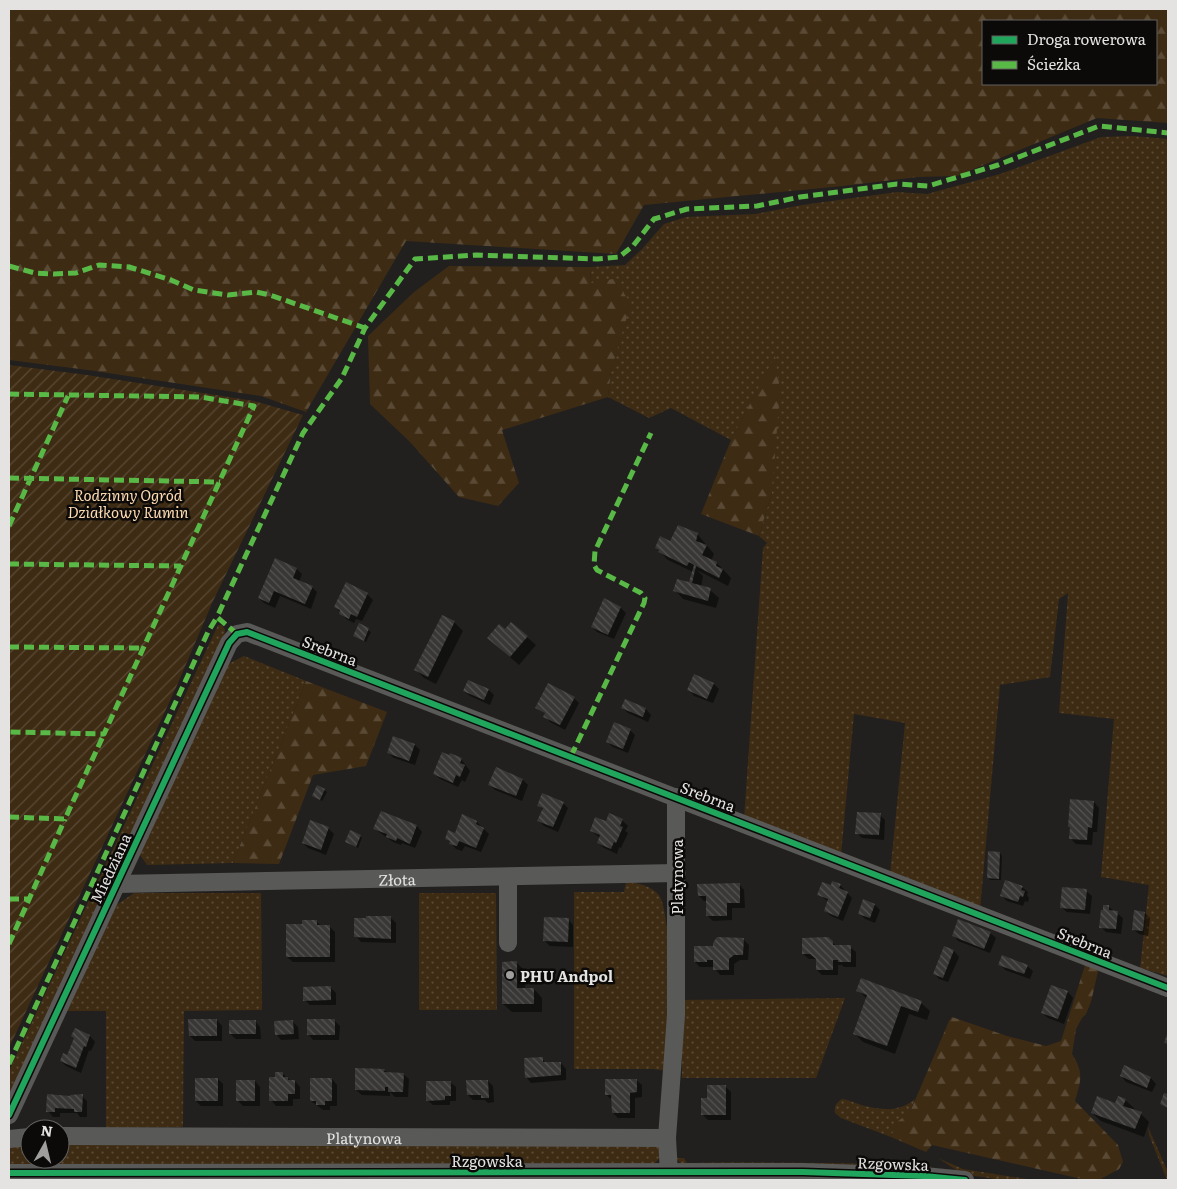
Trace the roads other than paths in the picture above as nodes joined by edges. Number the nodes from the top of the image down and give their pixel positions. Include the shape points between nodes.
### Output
1 (237, 634) joint
2 (676, 797) junction
3 (677, 873) junction
4 (508, 877) junction
5 (117, 884) junction
6 (508, 943) dead end
7 (1168, 988) edge
8 (9, 1115) edge
9 (70, 1136) edge
10 (667, 1138) junction
11 (9, 1172) edge
12 (669, 1173) junction
13 (413, 1176) edge
14 (123, 1177) edge
15 (701, 1177) edge
16 (924, 1178) edge
17 (965, 1180) edge

1 - 2 street, Srebrna via 247,632
1 - 5 street, Miedziana via 229,643
2 - 3 street, Platynowa
2 - 7 street, Srebrna
3 - 4 street, Złota
3 - 10 street, Platynowa via 676,1015
4 - 5 street, Złota
4 - 6 street
5 - 8 street, Miedziana
9 - 10 street, Platynowa
10 - 12 street, Platynowa
11 - 14 street, Rzgowska
12 - 13 street, Rzgowska
12 - 15 street, Rzgowska
13 - 14 street, Rzgowska
15 - 16 street, Rzgowska via 803,1172
16 - 17 street, Rzgowska

